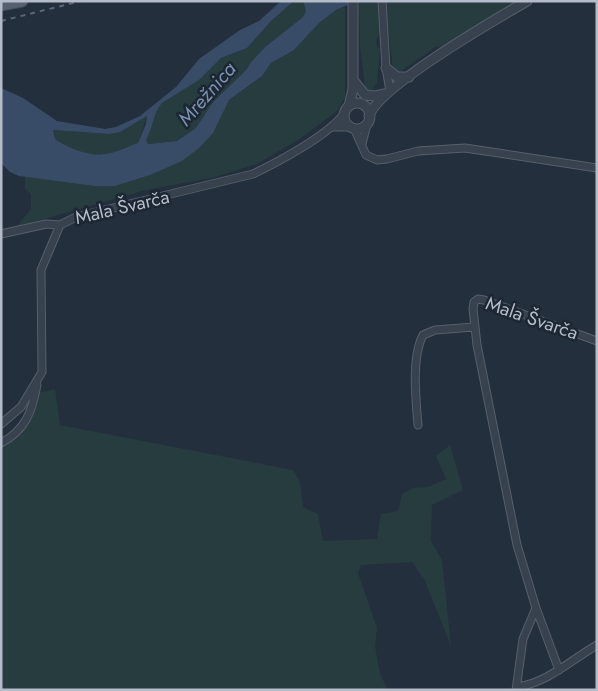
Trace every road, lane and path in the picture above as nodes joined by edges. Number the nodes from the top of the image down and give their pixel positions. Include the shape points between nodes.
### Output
1 (22, 1) edge
2 (353, 1) edge
3 (382, 1) edge
4 (527, 1) edge
5 (1, 4) edge
6 (386, 68) junction
7 (409, 77) junction
8 (353, 79) junction
9 (353, 89) junction
10 (389, 92) junction
11 (377, 101) junction
12 (360, 104) junction
13 (347, 110) junction
14 (368, 120) junction
15 (352, 128) junction
16 (327, 129) junction
17 (362, 144) junction
18 (597, 168) edge
19 (60, 225) junction
20 (1, 234) edge
21 (474, 327) junction
22 (597, 341) edge
23 (38, 380) junction
24 (1, 424) edge
25 (418, 425) dead end
26 (1, 443) edge
27 (536, 608) junction
28 (597, 644) edge
29 (559, 670) junction
30 (517, 688) edge

1 - 5 main road
2 - 8 street
3 - 6 street
4 - 7 street via 452,46
6 - 7 street via 397,77
6 - 10 street
7 - 10 street
8 - 9 street
8 - 10 street via 365,95
9 - 12 street
9 - 13 street
10 - 11 street
11 - 12 street
11 - 14 street
12 - 13 street
12 - 14 street via 367,108
13 - 15 street via 345,120
13 - 16 street, Mala Švarča
14 - 15 street via 361,128
14 - 17 street
15 - 16 street via 337,126
15 - 17 street
16 - 19 street, Mala Švarča via 276,163 253,174 76,217
17 - 18 street via 369,158 376,160 418,151 465,148
19 - 20 street via 46,224
19 - 23 street, Mala Švarča via 41,270 42,372
21 - 22 street, Mala Švarča via 473,309 478,299
21 - 25 street via 435,330 423,335 416,380
21 - 27 street via 517,544
23 - 24 street, Mala Švarča via 21,407
23 - 26 street via 31,414 24,426
27 - 29 street
27 - 30 street via 523,639
28 - 29 street
29 - 30 street via 532,685

